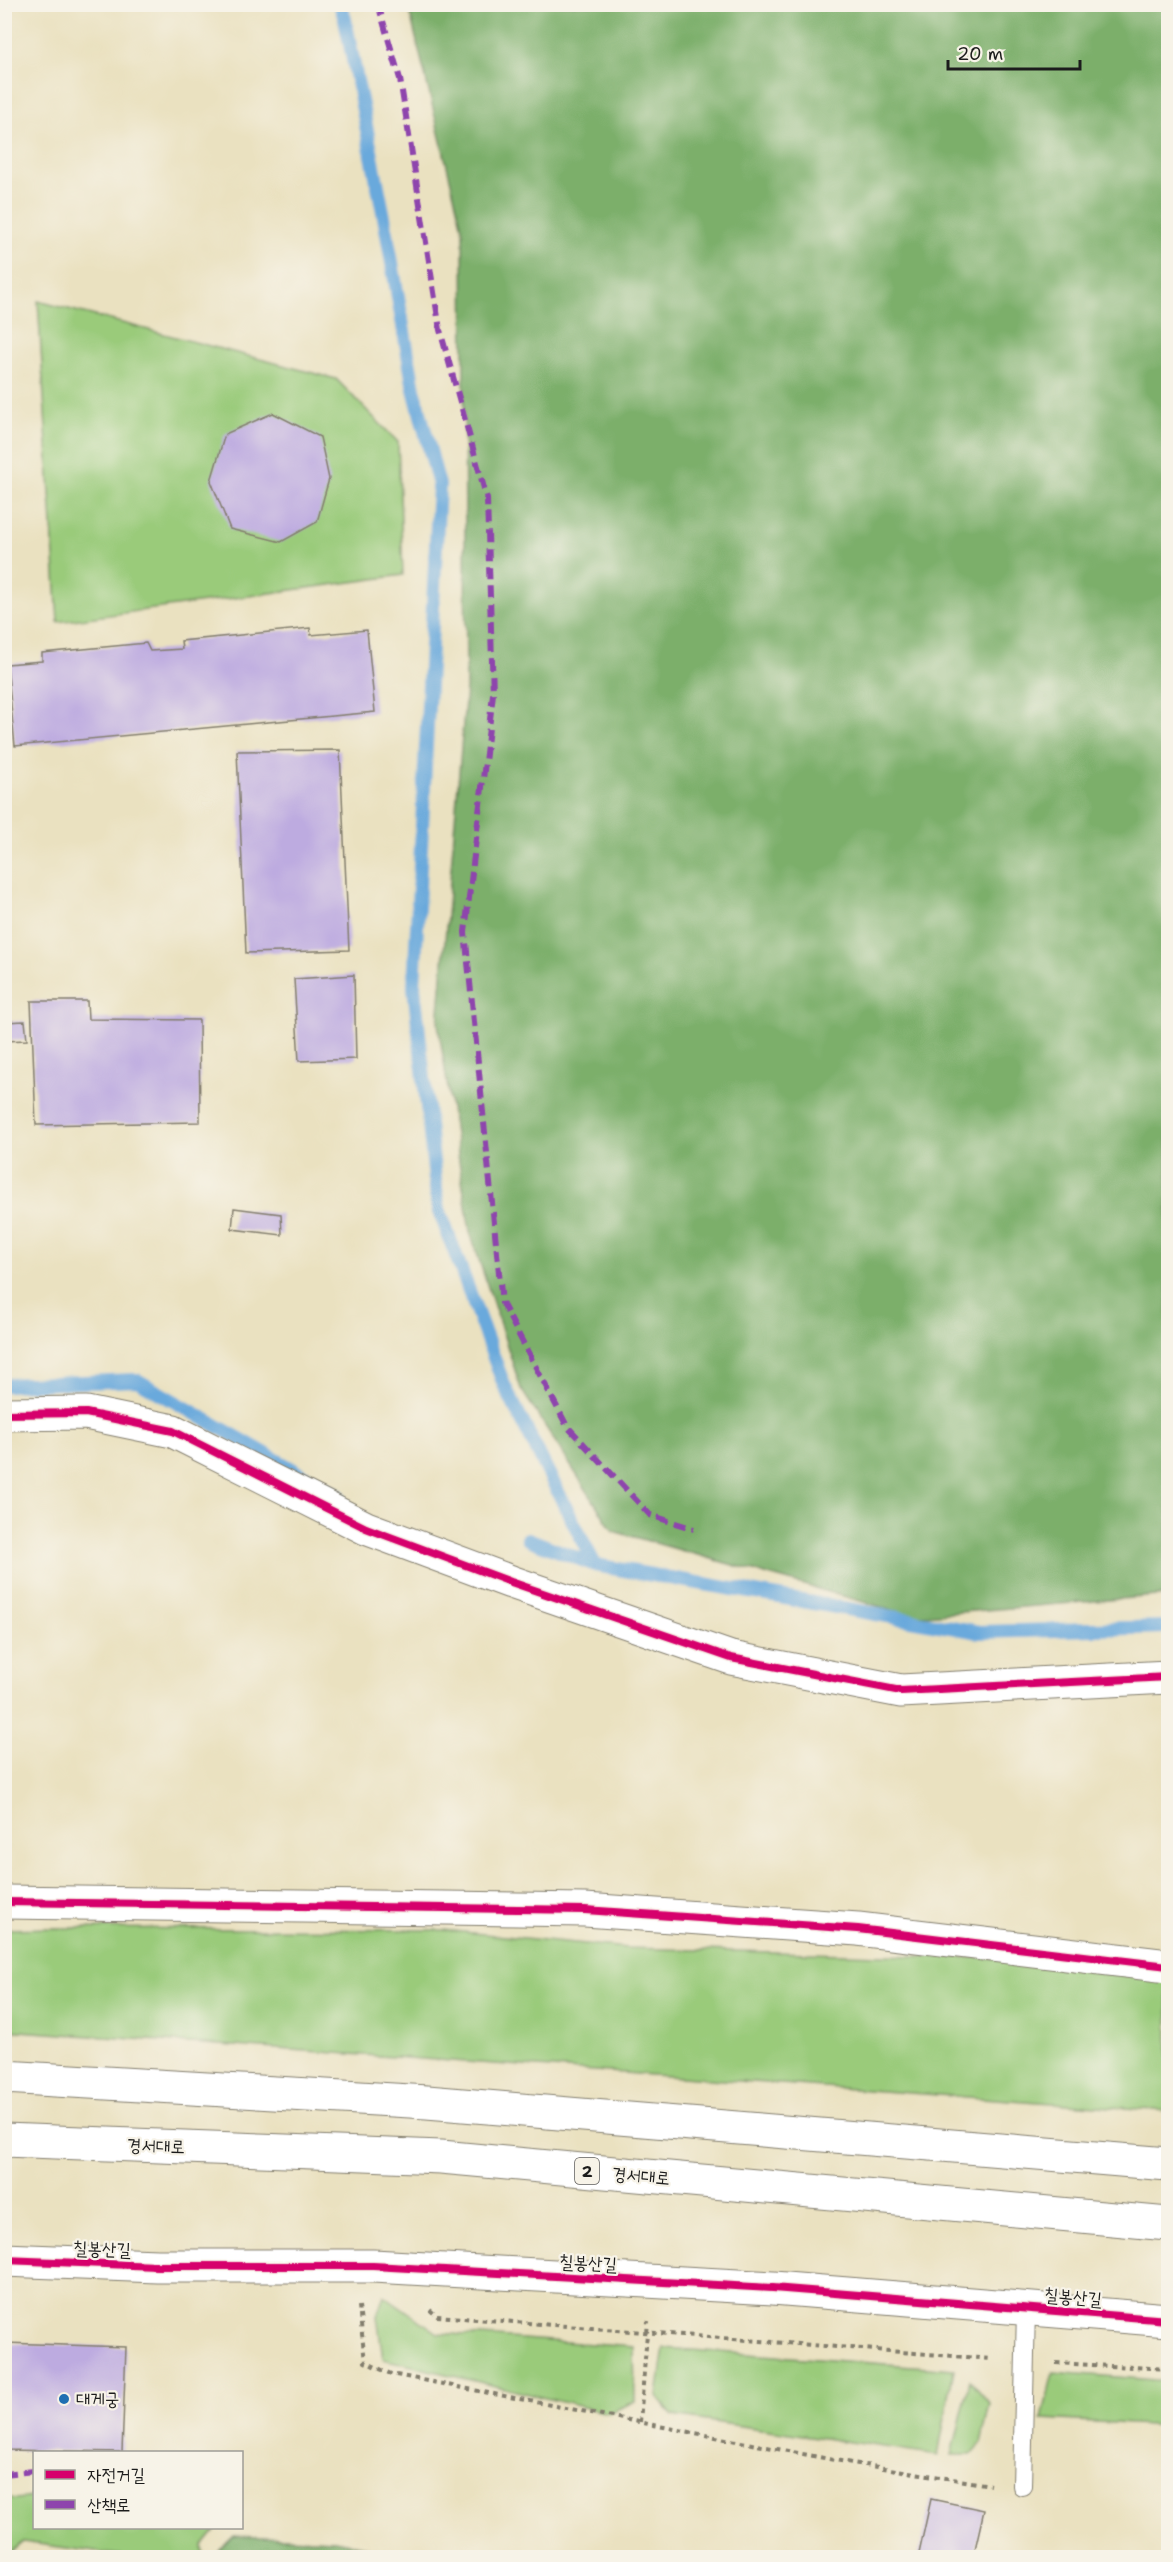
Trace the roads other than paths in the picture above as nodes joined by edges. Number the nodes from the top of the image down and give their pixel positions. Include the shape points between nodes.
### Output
1 (4, 1414) edge
2 (1168, 1677) edge
3 (4, 1902) edge
4 (1168, 1966) edge
5 (4, 2077) edge
6 (4, 2140) edge
7 (1168, 2164) edge
8 (1168, 2224) edge
9 (4, 2260) edge
10 (1026, 2309) junction
11 (1168, 2320) edge
12 (1022, 2479) road end

1 - 2 street via 86,1413 173,1431 366,1528 731,1658 901,1691
3 - 4 street via 585,1910 858,1929
5 - 7 street via 427,2102
6 - 8 street, 경서대로 / 2 via 441,2157
9 - 10 street, 칠봉산길 via 158,2266 355,2266 773,2288
10 - 11 street, 칠봉산길
10 - 12 lane

